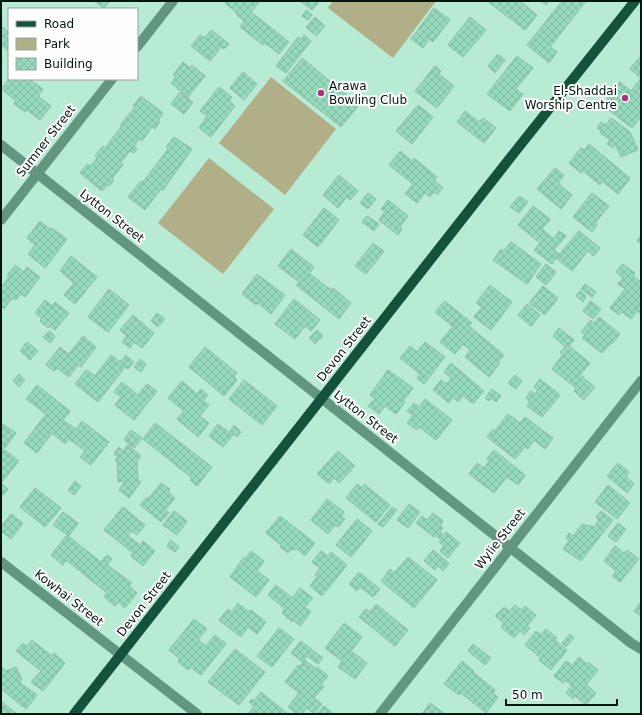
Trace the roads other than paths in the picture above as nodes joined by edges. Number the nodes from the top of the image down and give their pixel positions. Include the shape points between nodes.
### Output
1 (173, 1) edge
2 (635, 1) edge
3 (138, 46) edge
4 (111, 80) edge
5 (1, 145) edge
6 (37, 174) junction
7 (1, 220) edge
8 (641, 381) edge
9 (322, 399) junction
10 (510, 548) junction
11 (1, 562) edge
12 (641, 649) edge
13 (120, 655) junction
14 (382, 713) edge
15 (74, 714) edge
16 (197, 714) edge

1 - 3 street
2 - 9 main road, Devon Street
4 - 6 street, Sumner Street
5 - 6 street, Lytton Street
6 - 7 street, Sumner Street
6 - 9 street, Lytton Street
8 - 10 street, Wylie Street
9 - 10 street, Lytton Street
9 - 13 main road, Devon Street
10 - 12 street, Lytton Street
10 - 14 street, Wylie Street
11 - 13 street, Kowhai Street
13 - 15 main road, Devon Street
13 - 16 street, Kowhai Street

